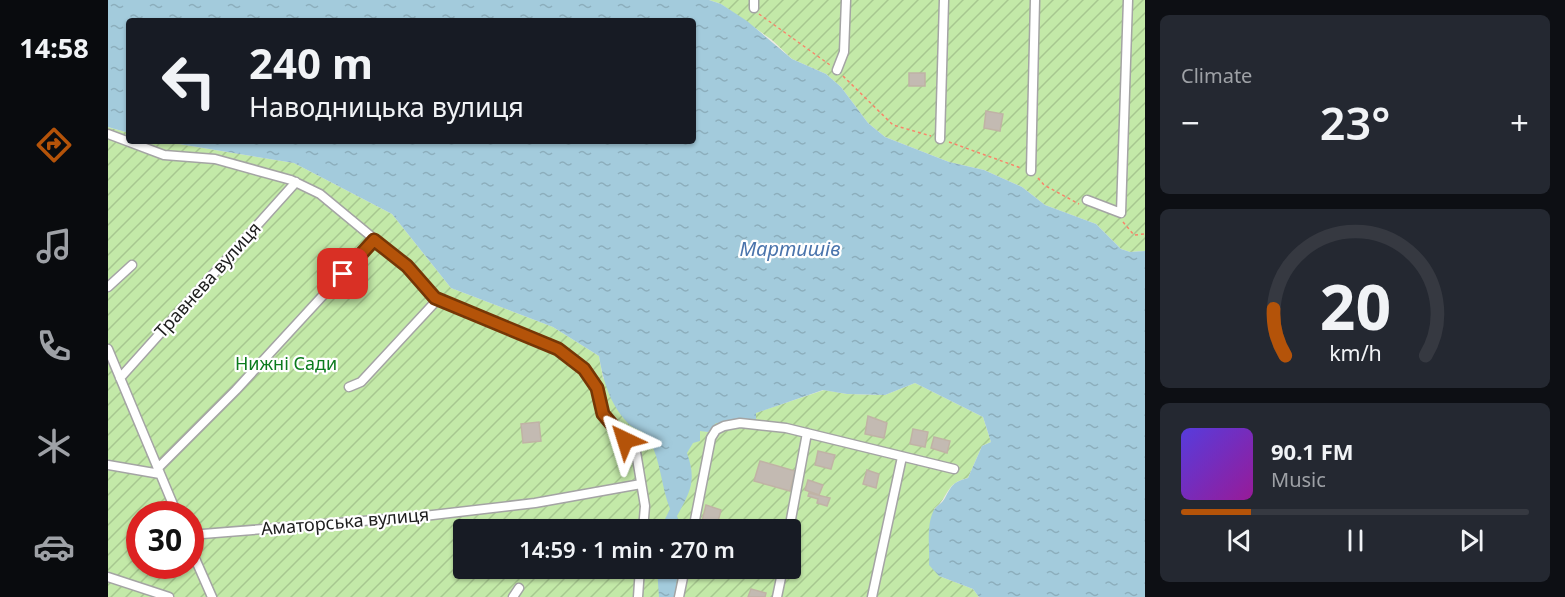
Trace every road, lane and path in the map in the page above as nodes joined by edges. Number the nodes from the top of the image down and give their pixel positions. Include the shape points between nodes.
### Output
1 (846, 0) edge
2 (944, 0) edge
3 (1035, 0) edge
4 (1128, 0) edge
5 (754, 4) edge
6 (837, 70) junction
7 (108, 134) edge
8 (940, 139) junction
9 (126, 141) edge
10 (135, 144) edge
11 (1031, 171) junction
12 (296, 182) junction
13 (1087, 200) joint
14 (1121, 213) junction
15 (1145, 234) edge
16 (374, 240) junction
17 (132, 265) dead end
18 (108, 287) edge
19 (438, 299) junction
20 (108, 349) edge
21 (120, 378) junction
22 (349, 387) dead end
23 (807, 433) junction
24 (902, 457) junction
25 (108, 465) edge
26 (954, 469) dead end
27 (159, 471) junction
28 (641, 484) junction
29 (172, 501) edge
30 (644, 519) edge
31 (695, 519) edge
32 (791, 519) edge
33 (204, 534) edge
34 (108, 577) edge
35 (204, 579) edge
36 (639, 579) edge
37 (683, 579) edge
38 (781, 579) edge
39 (519, 588) dead end
40 (169, 597) edge
41 (212, 597) edge
42 (513, 597) edge
43 (638, 597) edge
44 (679, 597) edge
45 (777, 597) edge
46 (872, 597) edge

1 - 6 street via 844,52
2 - 8 street
3 - 11 street
4 - 14 street
5 - 6 path via 791,39
6 - 8 path via 893,125
7 - 9 street
8 - 11 path
10 - 12 street via 164,155 216,159
11 - 13 path via 1044,185 1065,197 1082,205
12 - 16 street via 320,194
12 - 21 street, Травнева вулиця
13 - 14 street
14 - 15 path via 1124,227 1134,235
16 - 19 street via 407,266
16 - 27 street
17 - 18 street
19 - 22 street via 361,382
19 - 28 street via 558,349 584,369 597,388 603,414 636,452
20 - 21 street
21 - 27 street
23 - 24 street
23 - 31 street via 740,423 716,430 711,438
23 - 32 street
24 - 26 street
24 - 46 street
25 - 27 street
27 - 29 street
28 - 30 street
28 - 33 street, Аматорська вулиця via 535,503 424,516
34 - 40 street
35 - 41 street
36 - 43 street
37 - 44 street
38 - 45 street
39 - 42 street

